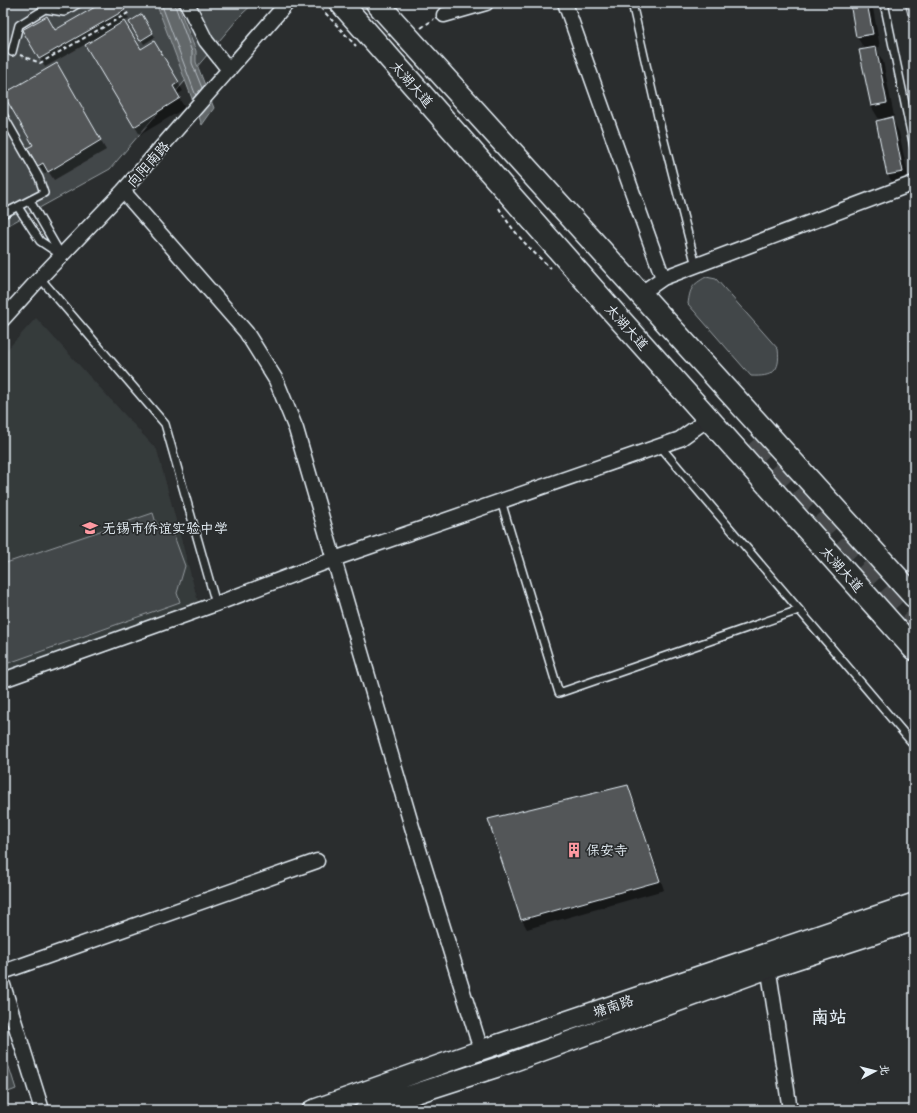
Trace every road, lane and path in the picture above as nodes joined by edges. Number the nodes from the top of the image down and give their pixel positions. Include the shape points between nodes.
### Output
1 (79, 3) edge
2 (133, 3) edge
3 (187, 3) edge
4 (287, 3) edge
5 (341, 3) edge
6 (377, 3) edge
7 (486, 3) edge
8 (566, 3) edge
9 (632, 3) edge
10 (884, 3) edge
11 (444, 15) joint
12 (419, 30) dead end
13 (12, 52) joint
14 (225, 74) junction
15 (3, 115) edge
16 (914, 146) edge
17 (914, 183) edge
18 (123, 191) junction
19 (30, 200) junction
20 (18, 207) junction
21 (3, 214) edge
22 (61, 255) junction
23 (696, 266) junction
24 (40, 278) junction
25 (664, 278) junction
26 (640, 294) junction
27 (3, 319) edge
28 (708, 419) junction
29 (660, 446) junction
30 (501, 501) junction
31 (334, 559) junction
32 (914, 596) edge
33 (216, 604) junction
34 (799, 610) junction
35 (914, 649) edge
36 (3, 680) edge
37 (914, 745) edge
38 (317, 861) dead end
39 (914, 903) edge
40 (914, 921) edge
41 (768, 961) junction
42 (3, 972) edge
43 (3, 985) edge
44 (481, 1050) junction
45 (42, 1110) edge
46 (312, 1110) edge
47 (365, 1110) edge
48 (790, 1110) edge

1 - 13 lane via 64,12 45,9 19,25
2 - 13 path via 130,13 40,63
3 - 14 street
4 - 14 street, 向阳南路
5 - 28 main road, 太湖大道
6 - 26 main road, 太湖大道
7 - 11 street
8 - 25 street
9 - 23 lane
10 - 16 lane
11 - 12 path via 427,22
14 - 18 street, 向阳南路
15 - 19 lane via 39,178 44,193
17 - 23 street
18 - 22 street, 向阳南路
18 - 31 street via 246,332 276,380 296,429
19 - 20 lane
19 - 22 lane
20 - 21 lane
20 - 22 lane via 40,241
22 - 24 street, 向阳南路
23 - 25 street
24 - 27 street, 向阳南路
24 - 33 lane via 165,424
25 - 26 street
26 - 32 main road, 太湖大道
28 - 29 street via 680,439
28 - 35 main road, 太湖大道
29 - 30 street
29 - 34 lane
30 - 31 street
30 - 34 lane via 559,693
31 - 33 street
31 - 44 street via 412,827
33 - 36 street
34 - 37 lane
38 - 42 street
39 - 41 main road, 塘南路
40 - 41 main road, 塘南路
41 - 44 main road, 塘南路
41 - 47 main road, 塘南路 via 504,1065
41 - 48 street
43 - 45 street
44 - 46 main road, 塘南路

